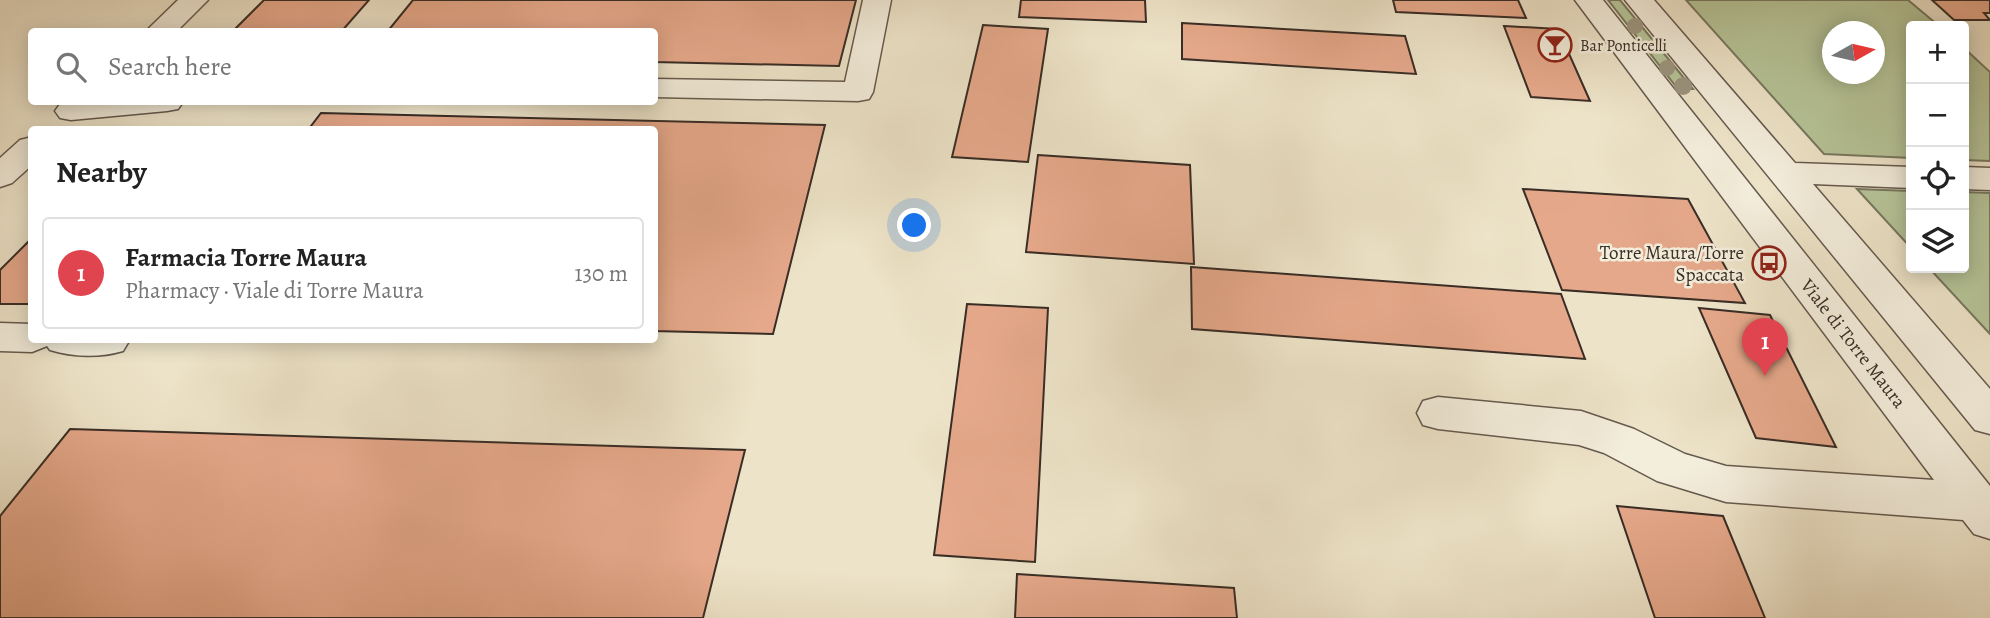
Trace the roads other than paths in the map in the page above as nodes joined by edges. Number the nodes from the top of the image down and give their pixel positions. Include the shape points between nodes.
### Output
1 (194, 0) edge
2 (877, 0) edge
3 (1589, 0) edge
4 (1639, 0) edge
5 (163, 28) edge
6 (658, 88) edge
7 (142, 105) edge
8 (68, 114) edge
9 (28, 151) edge
10 (1785, 173) junction
11 (0, 176) edge
12 (1906, 177) edge
13 (1969, 178) edge
14 (1990, 179) edge
15 (0, 337) edge
16 (28, 338) edge
17 (1438, 413) dead end
18 (1990, 418) edge
19 (1983, 511) edge

1 - 5 street
2 - 6 street via 858,92
3 - 19 street, Viale di Torre Maura
4 - 10 street
7 - 8 street
9 - 11 street
10 - 12 street
10 - 18 street
13 - 14 street
15 - 16 street
17 - 19 street via 1581,428 1673,468 1726,484

